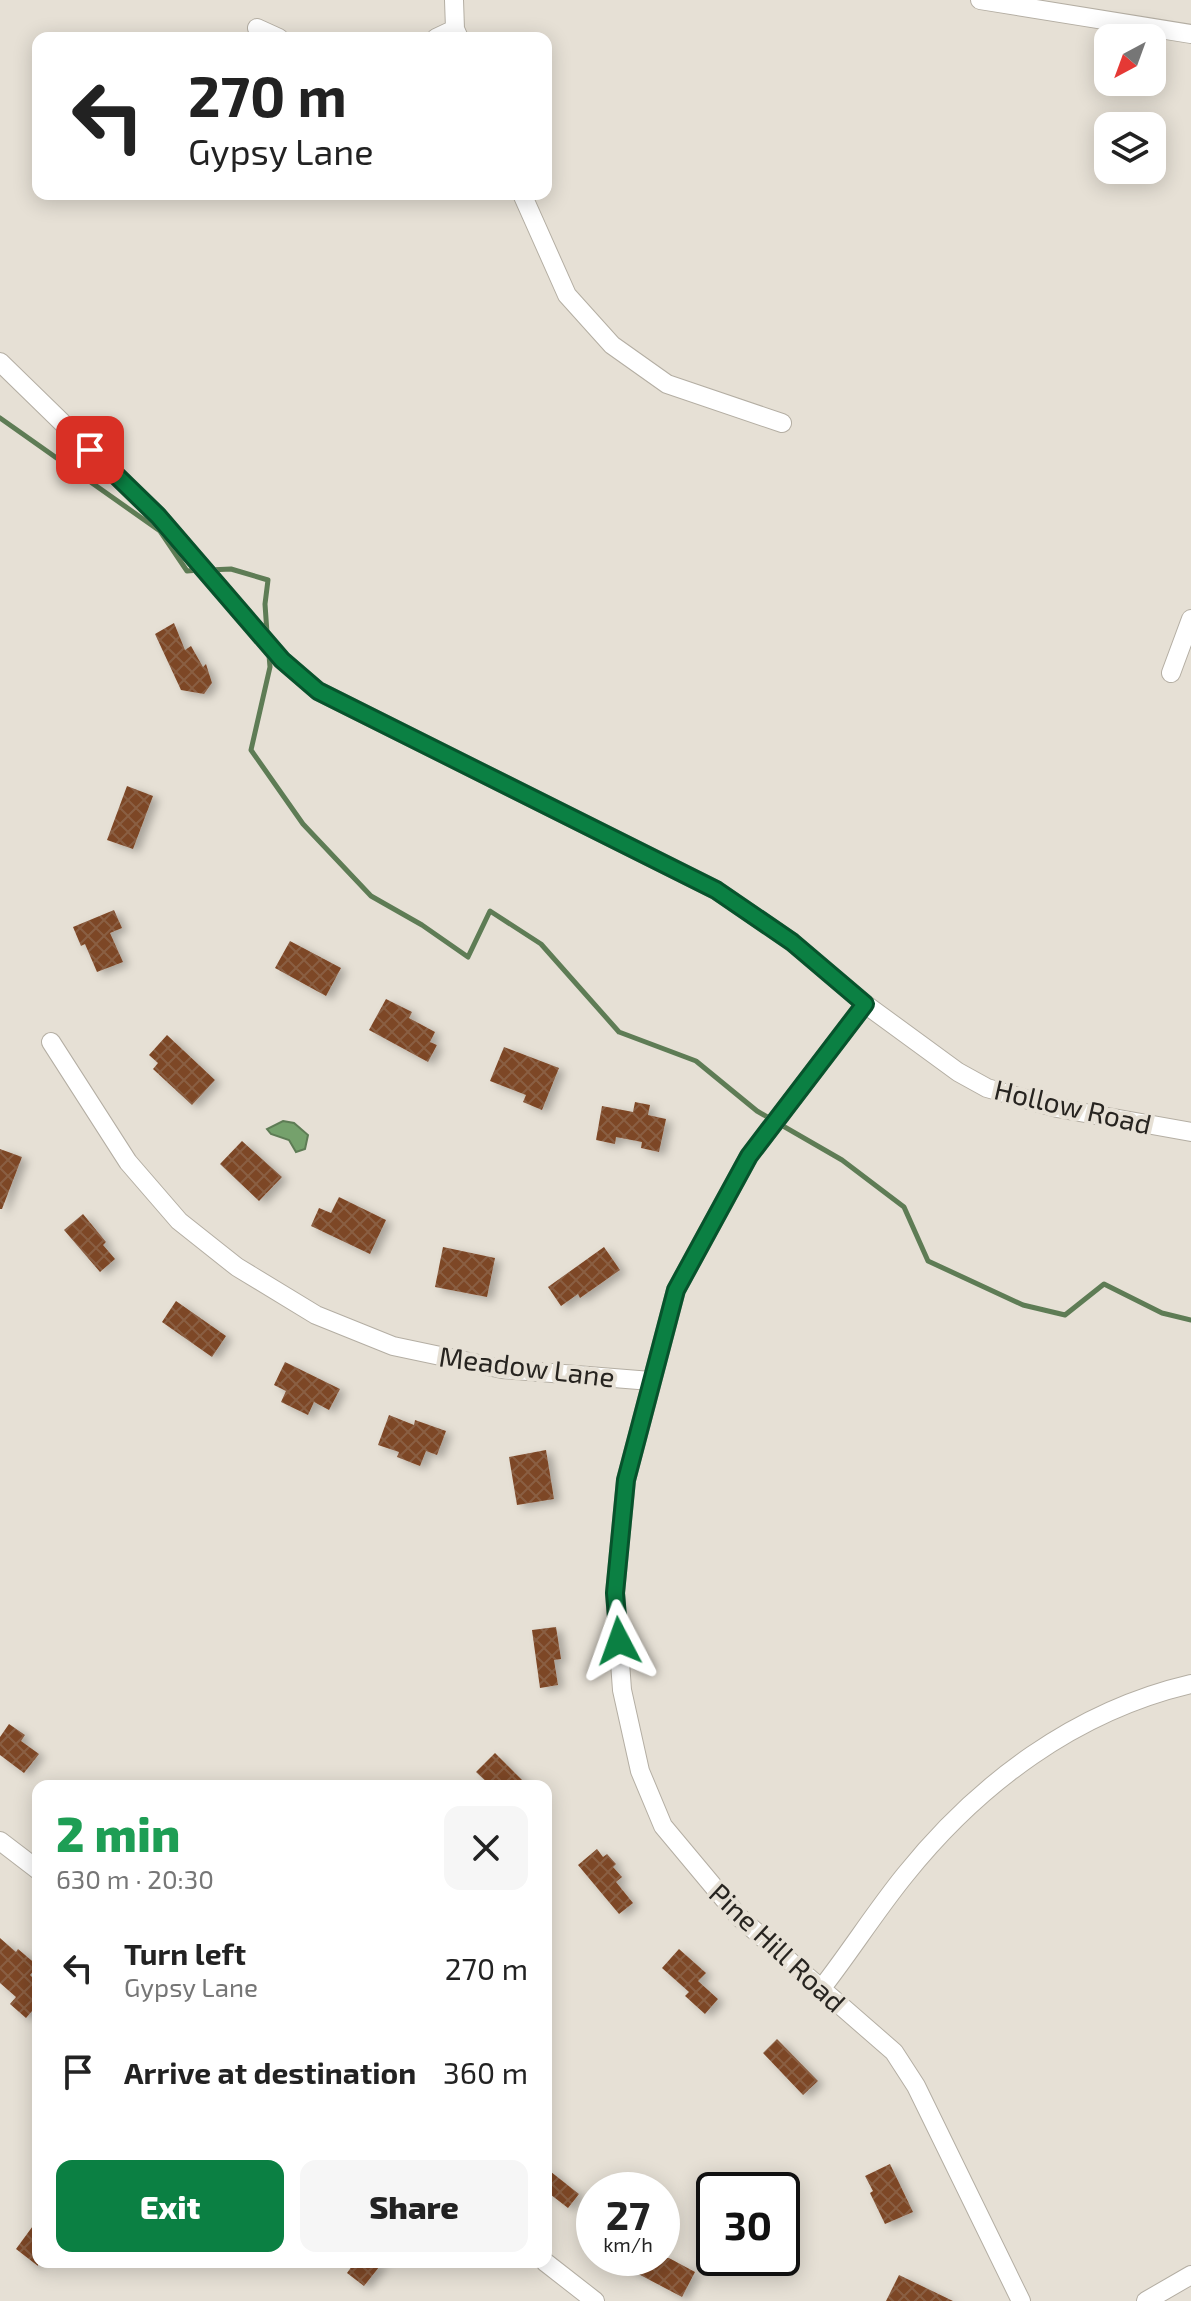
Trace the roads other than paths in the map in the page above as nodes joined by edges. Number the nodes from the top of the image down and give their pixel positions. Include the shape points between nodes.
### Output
1 (454, 0) edge
2 (980, 0) edge
3 (257, 28) dead end
4 (266, 32) edge
5 (457, 32) edge
6 (1191, 34) edge
7 (525, 200) edge
8 (0, 362) edge
9 (782, 423) dead end
10 (1191, 619) edge
11 (1171, 673) dead end
12 (865, 1004) junction
13 (51, 1042) dead end
14 (1191, 1132) edge
15 (651, 1381) junction
16 (1191, 1684) edge
17 (0, 1841) edge
18 (32, 1865) edge
19 (821, 1989) junction
20 (552, 2267) edge
21 (1191, 2275) edge
22 (595, 2301) edge
23 (1021, 2301) edge
24 (1146, 2301) edge

1 - 5 street
2 - 6 street
3 - 4 street
7 - 9 street via 567,295 612,345 667,384
8 - 12 street, Hollow Road via 158,516 282,660 318,691 716,890 792,942
10 - 11 street
12 - 14 street, Hollow Road via 987,1088 1057,1108
12 - 15 street, Pine Hill Road via 749,1156 676,1290
13 - 15 street, Meadow Lane via 128,1162 179,1221 237,1267 316,1315 393,1346 502,1369
15 - 19 street, Pine Hill Road via 626,1480 615,1593 622,1690 640,1771 663,1826 688,1858 739,1917
16 - 19 street via 1094,1719 1010,1769 904,1876
17 - 18 street
19 - 23 street, Pine Hill Road via 894,2052 916,2086
20 - 22 street
21 - 24 street

